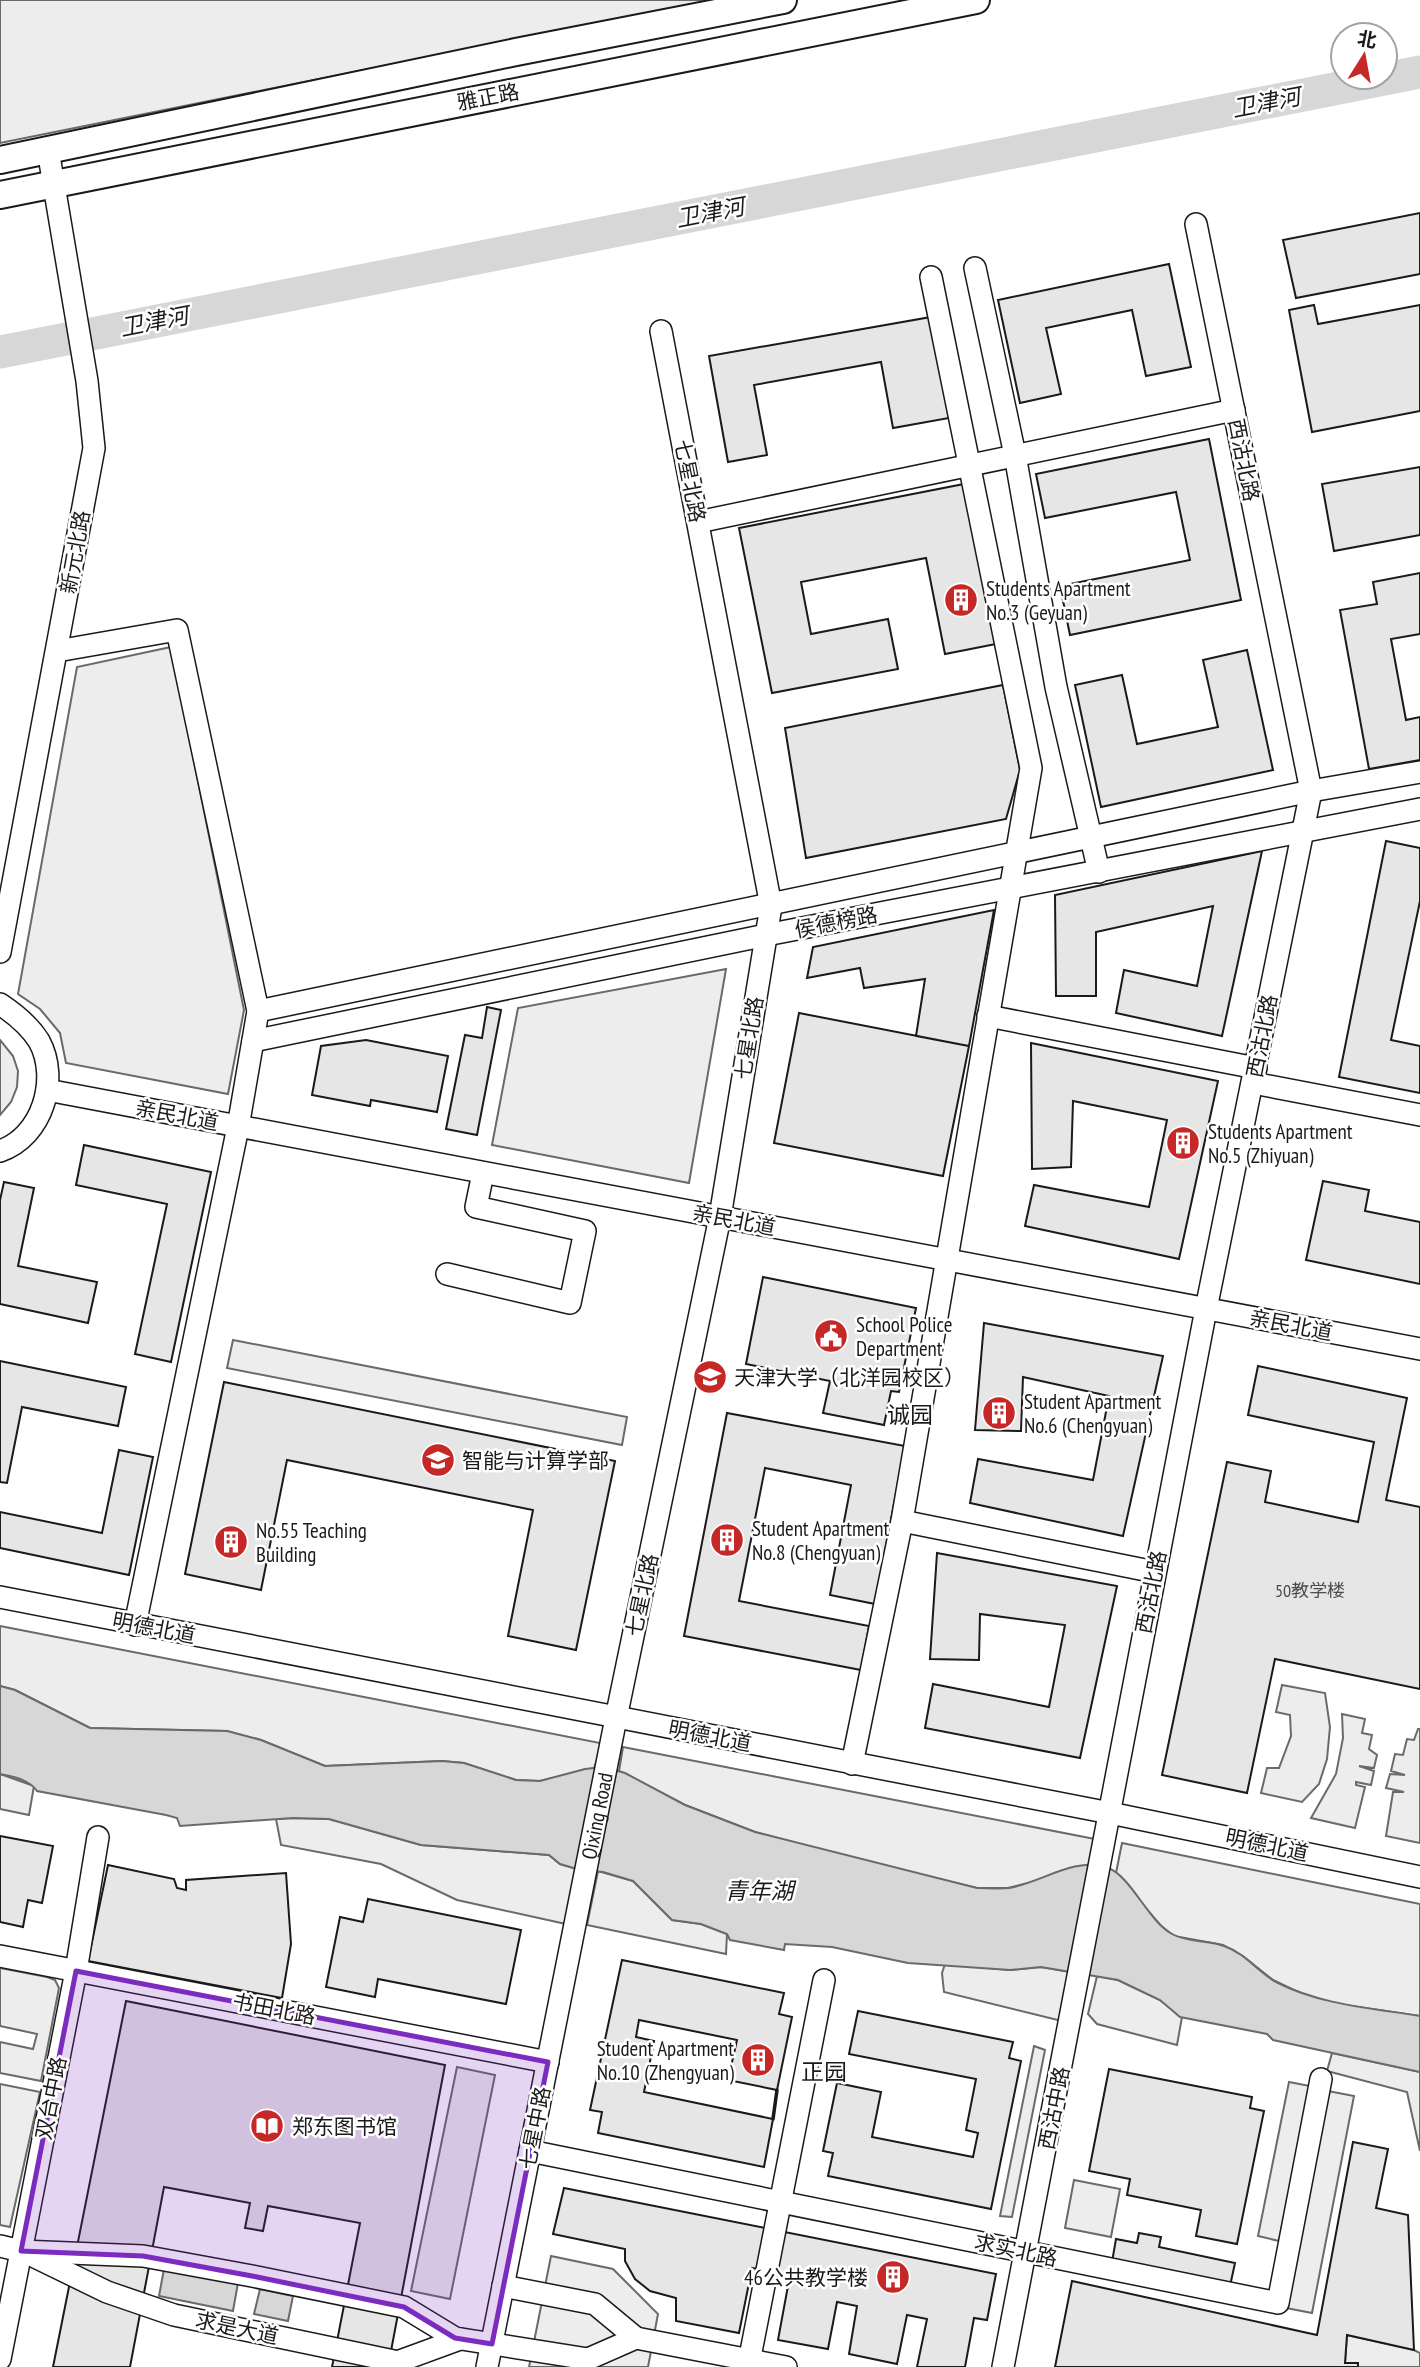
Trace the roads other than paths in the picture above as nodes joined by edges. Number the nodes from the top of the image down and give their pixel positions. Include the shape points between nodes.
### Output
1 (783, 0) edge
2 (976, 0) edge
3 (42, 151) junction
4 (0, 160) edge
5 (50, 185) junction
6 (0, 195) edge
7 (1196, 224) dead end
8 (975, 268) dead end
9 (930, 277) dead end
10 (662, 331) dead end
11 (82, 381) junction
12 (1234, 410) junction
13 (1015, 455) junction
14 (969, 465) junction
15 (698, 522) junction
16 (57, 651) junction
17 (1420, 772) edge
18 (1311, 792) junction
19 (1420, 809) edge
20 (1302, 832) junction
21 (1092, 839) junction
22 (1015, 855) junction
23 (1100, 872) junction
24 (1012, 889) junction
25 (0, 890) edge
26 (771, 906) junction
27 (766, 935) junction
28 (0, 952) edge
29 (0, 1004) edge
30 (258, 1011) junction
31 (989, 1016) junction
32 (253, 1041) junction
33 (1254, 1076) junction
34 (47, 1090) junction
35 (1420, 1115) edge
36 (238, 1127) junction
37 (0, 1151) edge
38 (483, 1172) junction
39 (720, 1217) junction
40 (949, 1260) junction
41 (447, 1274) dead end
42 (1206, 1309) junction
43 (1420, 1349) edge
44 (902, 1521) junction
45 (1155, 1572) junction
46 (0, 1597) edge
47 (135, 1625) junction
48 (616, 1718) junction
49 (611, 1744) joint
50 (852, 1764) junction
51 (1110, 1813) junction
52 (98, 1837) dead end
53 (1103, 1849) joint
54 (1420, 1877) edge
55 (584, 1889) joint
56 (0, 1956) edge
57 (76, 1971) junction
58 (824, 1980) dead end
59 (548, 2062) junction
60 (1321, 2079) dead end
61 (530, 2151) junction
62 (780, 2202) junction
63 (10, 2248) edge
64 (1025, 2252) junction
65 (503, 2286) junction
66 (636, 2338) junction
67 (460, 2339) junction
68 (492, 2344) junction
69 (0, 2359) edge
70 (592, 2363) edge
71 (749, 2364) edge
72 (487, 2367) edge
73 (786, 2367) edge
74 (1003, 2367) edge

1 - 3 main road, 雅正路
2 - 5 main road, 雅正路
3 - 4 main road, 雅正路
3 - 5 street, 新元北路
5 - 6 main road, 雅正路
5 - 11 street, 新元北路
7 - 12 street, 西沽北路
8 - 13 street
9 - 14 street
10 - 15 street, 七星北路
11 - 16 street, 新元北路 via 93,448
11 - 25 street, 新元北路 via 84,450
12 - 13 street
12 - 18 street, 西沽北路
13 - 14 street
13 - 21 street via 1056,687
14 - 15 street
14 - 22 street via 1031,768
15 - 26 street, 七星北路
16 - 28 street, 新元北路
16 - 30 street via 177,630
17 - 18 street, 侯德榜路
18 - 20 street, 西沽北路
18 - 21 street, 侯德榜路
19 - 20 street, 侯德榜路
20 - 23 street, 侯德榜路
20 - 33 street, 西沽北路
21 - 22 street, 侯德榜路
21 - 23 street
22 - 24 street
22 - 26 street, 侯德榜路
23 - 24 street, 侯德榜路
24 - 27 street, 侯德榜路
24 - 31 street
26 - 27 street, 七星北路
26 - 30 street, 侯德榜路
27 - 32 street, 侯德榜路
27 - 39 street, 七星北路
29 - 34 street via 26,1023 40,1043 47,1066
30 - 32 street
31 - 33 street
31 - 40 street
32 - 36 street
33 - 35 street
33 - 42 street, 西沽北路
34 - 36 street, 亲民北道
34 - 37 street via 40,1114 25,1135
36 - 38 street, 亲民北道
36 - 47 street
38 - 39 street, 亲民北道
38 - 41 street via 476,1207 585,1231 570,1303
39 - 40 street, 亲民北道
39 - 48 street, 七星北路
40 - 42 street, 亲民北道
40 - 44 street
42 - 43 street, 亲民北道
42 - 45 street, 西沽北路
44 - 45 street
44 - 50 street
45 - 51 street, 西沽北路
46 - 47 street, 明德北道
47 - 48 street, 明德北道
48 - 49 street, 七星北路
48 - 50 street, 明德北道
49 - 55 street, Qixing Road
50 - 51 street, 明德北道
51 - 53 street, 西沽北路
51 - 54 street, 明德北道
52 - 57 street, 双台中路
53 - 64 street, 西沽中路
55 - 59 street, 七星中路
56 - 57 street, 书田北路
57 - 59 street, 书田北路
57 - 63 street, 双台中路
58 - 62 street
59 - 61 street, 七星中路
60 - 64 street, 求实北路 via 1278,2303
61 - 62 street, 求实北路
61 - 65 street, 七星中路
62 - 64 street, 求实北路
62 - 71 street
63 - 67 street, 求是大道 via 143,2256 404,2307
63 - 67 street, 求是大道 via 107,2292 174,2315 389,2360
63 - 69 street, 双台中路
64 - 74 street, 西沽中路
65 - 66 street via 595,2304
65 - 68 street, 七星中路
66 - 70 street
66 - 71 street
67 - 68 street, 求是大道
68 - 70 street, 求是大道
68 - 72 street, 七星中路
71 - 73 street

